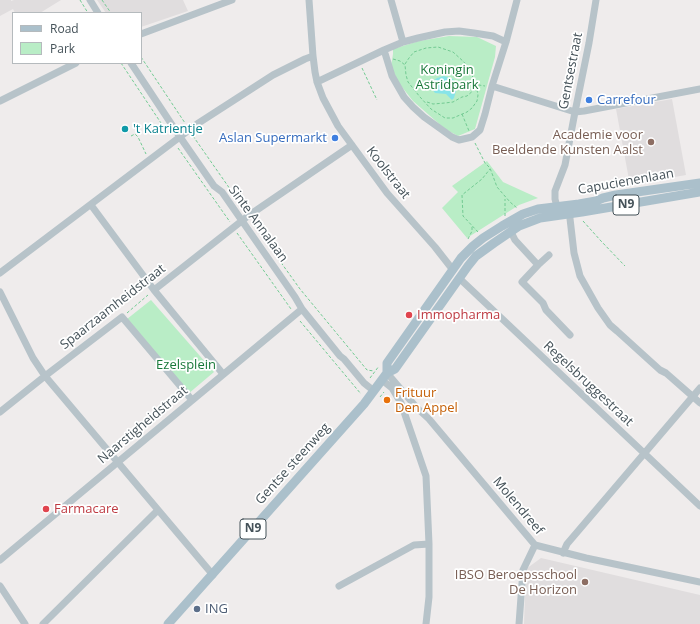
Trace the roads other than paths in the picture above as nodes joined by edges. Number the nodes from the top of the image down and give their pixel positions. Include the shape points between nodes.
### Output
1 (90, 0) edge
2 (232, 0) edge
3 (309, 0) edge
4 (391, 0) edge
5 (517, 0) edge
6 (596, 0) edge
7 (97, 12) edge
8 (142, 34) edge
9 (403, 42) junction
10 (506, 42) junction
11 (384, 50) junction
12 (313, 56) junction
13 (74, 64) edge
14 (132, 64) edge
15 (317, 82) junction
16 (492, 86) junction
17 (700, 89) edge
18 (0, 101) edge
19 (575, 112) junction
20 (180, 137) junction
21 (352, 145) junction
22 (700, 183) edge
23 (700, 192) edge
24 (91, 205) junction
25 (569, 209) junction
26 (558, 211) junction
27 (242, 222) junction
28 (511, 232) junction
29 (549, 254) dead end
30 (538, 265) junction
31 (453, 270) junction
32 (0, 273) edge
33 (459, 278) junction
34 (154, 290) junction
35 (0, 292) edge
36 (302, 309) junction
37 (570, 335) dead end
38 (224, 374) junction
39 (45, 376) junction
40 (386, 380) junction
41 (700, 388) edge
42 (374, 391) junction
43 (693, 397) junction
44 (192, 400) junction
45 (700, 403) edge
46 (417, 408) junction
47 (0, 412) edge
48 (405, 416) junction
49 (645, 454) junction
50 (118, 462) junction
51 (700, 506) edge
52 (158, 510) junction
53 (430, 544) junction
54 (535, 545) junction
55 (563, 553) junction
56 (0, 560) edge
57 (213, 574) junction
58 (700, 582) edge
59 (0, 586) edge
60 (339, 586) dead end
61 (25, 624) edge
62 (43, 624) edge
63 (168, 624) edge
64 (426, 624) edge
65 (519, 624) edge

1 - 7 street
2 - 8 street
3 - 12 street, Koolstraat
4 - 9 street
5 - 10 street
6 - 19 street, Gentsestraat
9 - 10 street via 445,32 493,36
9 - 11 street
10 - 16 street
11 - 15 street
11 - 16 street via 392,76 413,107 459,140 472,137 480,130
12 - 15 street, Koolstraat
12 - 20 street via 273,75
13 - 18 street
14 - 20 street, Sinte Annalaan
15 - 21 street, Koolstraat via 338,126
16 - 19 street
17 - 19 street
19 - 26 street, Gentsestraat via 564,165 555,191
20 - 24 street
20 - 27 street, Sinte Annalaan
21 - 27 street, Spaarzaamheidstraat
21 - 31 street, Koolstraat via 388,193
22 - 25 main road, Capucienenlaan / N9 via 603,198
23 - 25 main road, Capucienenlaan / N9
24 - 32 street
24 - 34 street
25 - 26 main road, Capucienenlaan / N9
25 - 43 street via 574,253 580,276 598,308 610,325
26 - 28 main road, Gentse steenweg / N9 via 519,226
26 - 31 main road, Gentse steenweg / N9 via 538,209 523,214 483,238 461,258
27 - 34 street, Spaarzaamheidstraat
27 - 36 street, Sinte Annalaan
28 - 30 street
28 - 33 main road, Gentse steenweg / N9 via 476,256
29 - 30 street
30 - 37 street via 522,282
31 - 33 main road
31 - 40 main road, Gentse steenweg / N9 via 387,364
33 - 40 main road, Gentse steenweg / N9
33 - 49 street, Regelsbruggestraat
34 - 38 street
35 - 39 street via 33,358
36 - 38 street, Naarstigheidstraat
36 - 42 street, Sinte Annalaan via 340,356
38 - 44 street, Naarstigheidstraat
39 - 44 street, Spaarzaamheidstraat via 122,317
39 - 47 street, Spaarzaamheidstraat
39 - 50 street
40 - 42 main road, Gentse steenweg / N9
40 - 46 street, Molendreef
40 - 48 street via 401,403
41 - 43 street
42 - 57 main road, Gentse steenweg / N9
43 - 45 street
43 - 49 street
44 - 50 street, Naarstigheidstraat
46 - 48 street
46 - 54 street, Molendreef
48 - 53 street via 426,476
49 - 51 street, Regelsbruggestraat
49 - 55 street via 567,544
50 - 52 street
50 - 56 street, Naarstigheidstraat
52 - 57 street
52 - 62 street
53 - 60 street via 414,545
53 - 64 street
54 - 55 street, Molendreef
54 - 65 street via 523,570
55 - 58 street, Molendreef
57 - 63 main road, Gentse steenweg / N9
59 - 61 street

